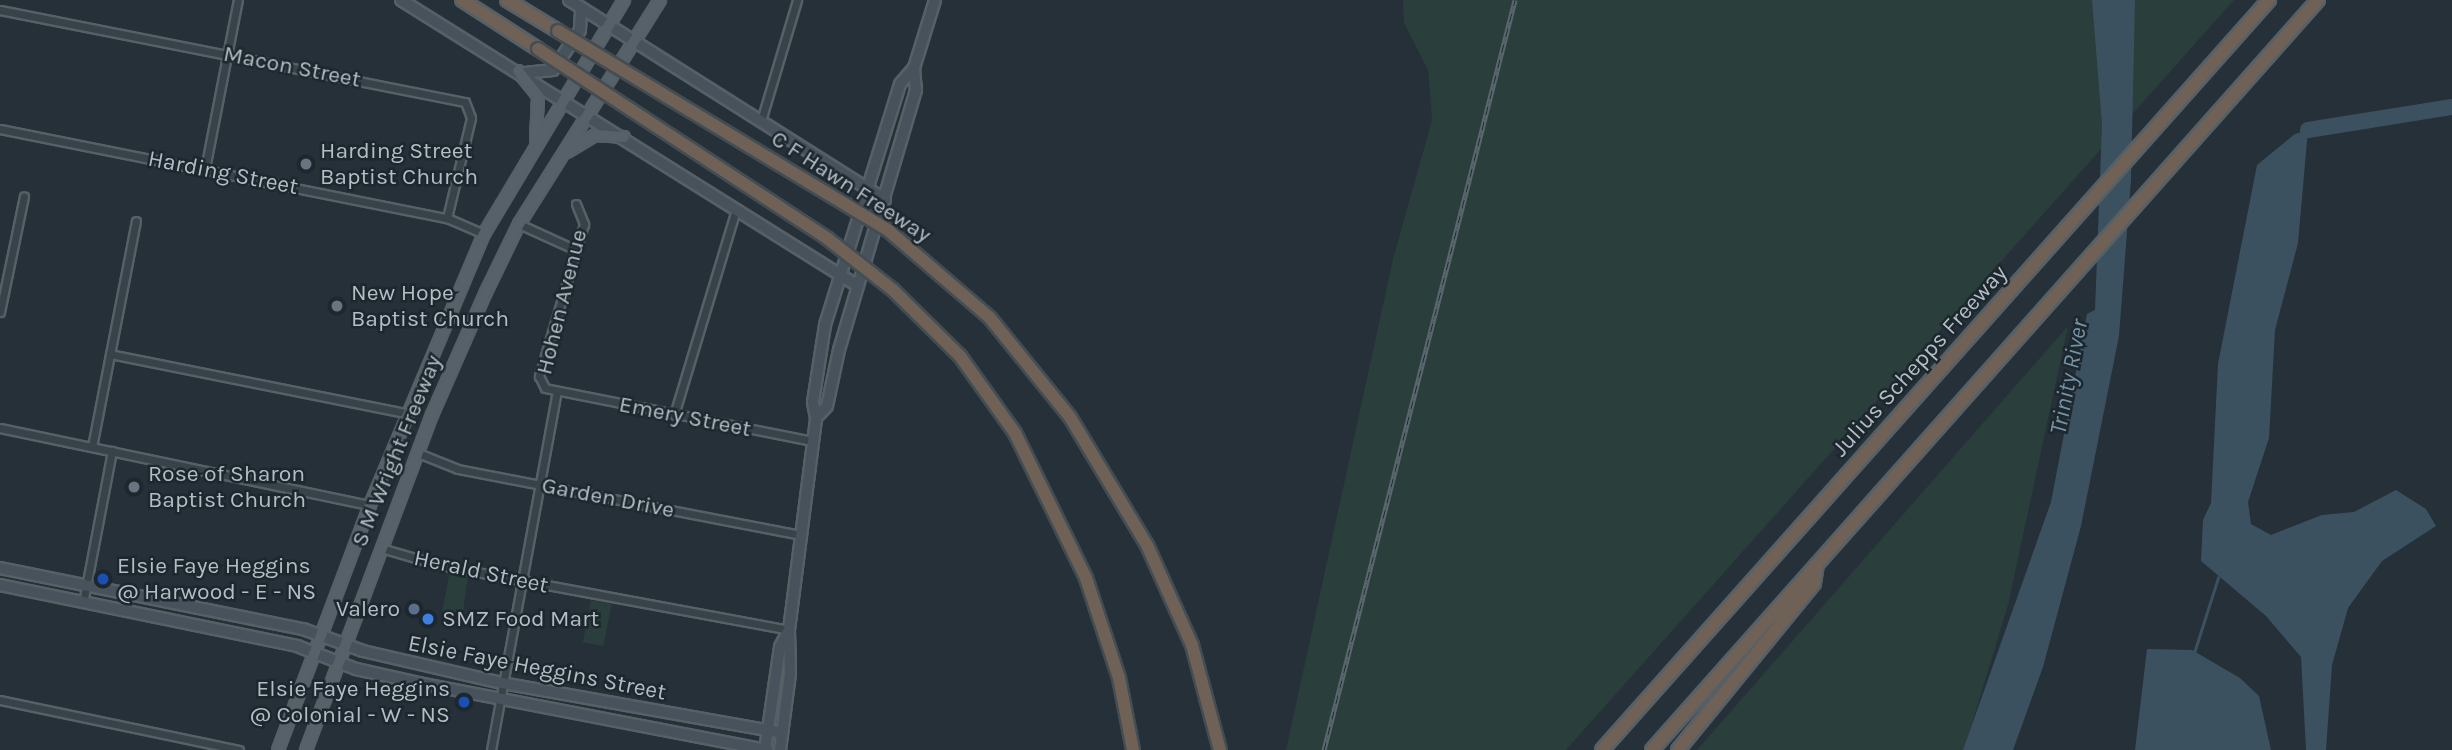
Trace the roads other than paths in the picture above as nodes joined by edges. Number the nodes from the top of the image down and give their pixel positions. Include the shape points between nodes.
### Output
1 (238, 0) edge
2 (401, 0) edge
3 (462, 0) edge
4 (508, 0) edge
5 (569, 0) edge
6 (624, 0) edge
7 (660, 0) edge
8 (797, 0) edge
9 (935, 0) edge
10 (2269, 0) edge
11 (2318, 0) edge
12 (581, 8) junction
13 (0, 10) edge
14 (607, 25) junction
15 (634, 41) junction
16 (228, 54) junction
17 (914, 68) junction
18 (518, 71) junction
19 (566, 99) junction
20 (586, 113) junction
21 (761, 121) junction
22 (0, 129) edge
23 (624, 137) junction
24 (535, 146) junction
25 (557, 160) junction
26 (205, 169) junction
27 (866, 188) junction
28 (24, 196) dead end
29 (885, 200) junction
30 (576, 204) dead end
31 (736, 209) junction
32 (447, 218) junction
33 (136, 222) dead end
34 (519, 224) junction
35 (484, 234) junction
36 (576, 250) junction
37 (839, 275) junction
38 (858, 286) junction
39 (0, 312) edge
40 (110, 354) junction
41 (557, 392) junction
42 (409, 414) junction
43 (674, 415) junction
44 (816, 418) junction
45 (0, 428) edge
46 (813, 441) junction
47 (92, 447) junction
48 (112, 451) junction
49 (418, 453) junction
50 (539, 485) junction
51 (370, 505) junction
52 (801, 535) junction
53 (381, 548) junction
54 (1817, 564) junction
55 (0, 568) edge
56 (522, 580) junction
57 (0, 585) edge
58 (86, 587) junction
59 (83, 603) junction
60 (789, 631) junction
61 (320, 635) junction
62 (345, 645) junction
63 (314, 653) junction
64 (339, 662) junction
65 (502, 683) junction
66 (0, 700) edge
67 (499, 700) junction
68 (637, 708) junction
69 (633, 726) junction
70 (767, 731) junction
71 (782, 733) junction
72 (239, 750) edge
73 (278, 750) edge
74 (306, 750) edge
75 (491, 750) edge
76 (766, 750) edge
77 (780, 750) edge
78 (1133, 750) edge
79 (1220, 750) edge
80 (1602, 750) edge
81 (1652, 750) edge
82 (1678, 750) edge

1 - 16 street
2 - 18 main road
3 - 78 highway, bridge via 828,239 893,290 960,356 1015,433 1086,578 1119,678
4 - 79 highway, C F Hawn Freeway, bridge via 889,231 990,318 1077,428 1147,545 1192,645
5 - 12 main road, C F Hawn Freeway
6 - 14 main road, S M Wright Freeway
7 - 15 main road, S M Wright Freeway
8 - 21 street
9 - 17 main road
10 - 80 highway, Julius Schepps Freeway
11 - 54 highway
12 - 14 main road, C F Hawn Freeway
12 - 18 main road via 580,30 553,70 545,74
13 - 16 street, Macon Street
14 - 15 main road, C F Hawn Freeway
14 - 19 main road, S M Wright Freeway
15 - 20 main road, S M Wright Freeway
15 - 21 main road, C F Hawn Freeway
16 - 26 street
16 - 32 street, Macon Street via 465,102 471,118
17 - 27 main road via 900,84
17 - 29 main road via 916,90
18 - 19 main road
18 - 24 main road via 533,86 540,103
19 - 20 main road
19 - 24 main road, S M Wright Freeway
20 - 23 main road
20 - 25 main road, S M Wright Freeway
21 - 27 main road, C F Hawn Freeway
22 - 26 street, Harding Street
23 - 25 main road via 595,135
23 - 31 main road
24 - 35 main road, S M Wright Freeway
25 - 34 main road, S M Wright Freeway
26 - 32 street, Harding Street
27 - 29 main road, C F Hawn Freeway
27 - 37 main road
28 - 39 street
29 - 38 main road
30 - 36 street, Hohen Avenue via 584,224
31 - 37 main road
31 - 43 street
32 - 35 street, Harding Street
33 - 40 street
34 - 36 street
34 - 49 main road, S M Wright Freeway
35 - 42 main road, S M Wright Freeway
36 - 41 street, Hohen Avenue via 539,376 545,388
37 - 38 main road
37 - 44 main road via 821,349 813,402
38 - 44 main road via 827,406
40 - 42 street
40 - 47 street
41 - 43 street, Emery Street
41 - 50 street
42 - 51 main road, S M Wright Freeway
43 - 46 street, Emery Street
44 - 46 main road
45 - 47 street
46 - 52 main road
47 - 48 street
48 - 51 street
48 - 58 street
49 - 50 street, Garden Drive via 458,469
49 - 53 main road, S M Wright Freeway
50 - 52 street, Garden Drive
50 - 56 street
51 - 61 main road, S M Wright Freeway
52 - 60 main road
53 - 56 street, Herald Street via 439,565
53 - 62 main road, S M Wright Freeway
54 - 81 highway
54 - 82 highway via 1814,583
55 - 58 main road, Elsie Faye Heggins Street
56 - 60 street, Herald Street
56 - 65 street
57 - 59 main road, Elsie Faye Heggins Street
58 - 59 street
58 - 61 main road, Elsie Faye Heggins Street
59 - 63 main road, Elsie Faye Heggins Street via 247,634
60 - 70 main road via 780,647
60 - 71 main road via 791,662
61 - 62 main road, Elsie Faye Heggins Street
61 - 63 main road, S M Wright Freeway
62 - 64 main road, S M Wright Freeway
62 - 65 main road, Elsie Faye Heggins Street
63 - 64 main road, Elsie Faye Heggins Street
63 - 73 main road, S M Wright Freeway
64 - 67 main road, Elsie Faye Heggins Street
64 - 74 main road, S M Wright Freeway
65 - 67 street
65 - 68 main road, Elsie Faye Heggins Street
66 - 72 street
67 - 69 main road, Elsie Faye Heggins Street
67 - 75 street
68 - 69 main road
68 - 70 main road, Elsie Faye Heggins Street
69 - 76 main road, Elsie Faye Heggins Street
70 - 71 main road, Elsie Faye Heggins Street
70 - 76 main road
71 - 77 main road

